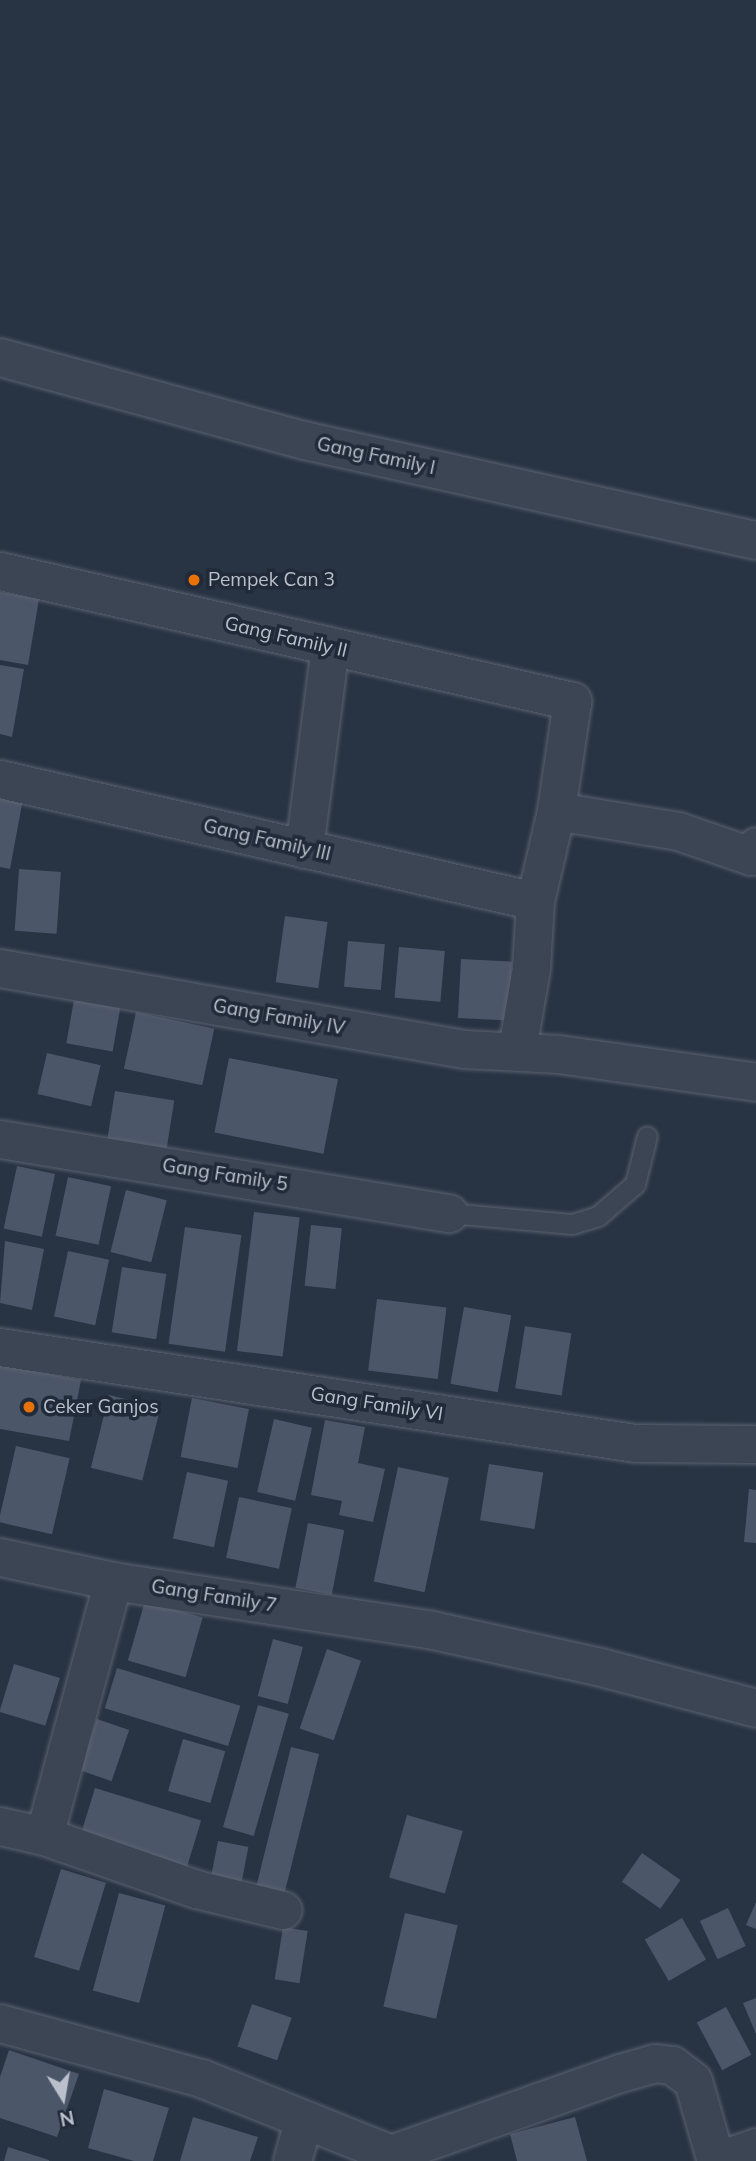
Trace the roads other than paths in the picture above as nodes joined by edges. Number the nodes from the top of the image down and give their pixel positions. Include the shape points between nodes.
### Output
1 (0, 357) edge
2 (756, 540) edge
3 (0, 571) edge
4 (330, 647) junction
5 (0, 779) edge
6 (556, 811) junction
7 (304, 849) junction
8 (754, 853) edge
9 (535, 901) junction
10 (0, 968) edge
11 (517, 1049) junction
12 (756, 1082) edge
13 (647, 1136) dead end
14 (0, 1139) edge
15 (449, 1213) joint
16 (0, 1347) edge
17 (756, 1444) edge
18 (0, 1557) edge
19 (113, 1581) junction
20 (756, 1708) edge
21 (0, 1826) edge
22 (44, 1836) junction
23 (283, 1910) dead end
24 (0, 2022) edge
25 (303, 2121) junction
26 (756, 2147) edge
27 (394, 2157) edge
28 (292, 2161) edge

1 - 2 street, Gang Family I via 304,440
3 - 4 street, Gang Family II
4 - 6 street, Gang Family II via 572,701
4 - 7 street
5 - 7 street, Gang Family III
6 - 8 street via 678,831
6 - 9 street
7 - 9 street, Gang Family III
9 - 11 street via 531,968
10 - 11 street, Gang Family IV via 464,1049
11 - 12 street, Gang Family IV
13 - 15 lane via 635,1184 598,1216 572,1223
14 - 15 street, Gang Family 5
16 - 17 street, Gang Family VI via 635,1443
18 - 19 street, Gang Family 7
19 - 20 street, Gang Family 7 via 428,1629 601,1667
19 - 22 street
21 - 22 street
22 - 23 street via 196,1889
24 - 25 street via 201,2078
25 - 27 street
25 - 28 street
26 - 27 street via 716,2161 693,2081 672,2065 654,2063

